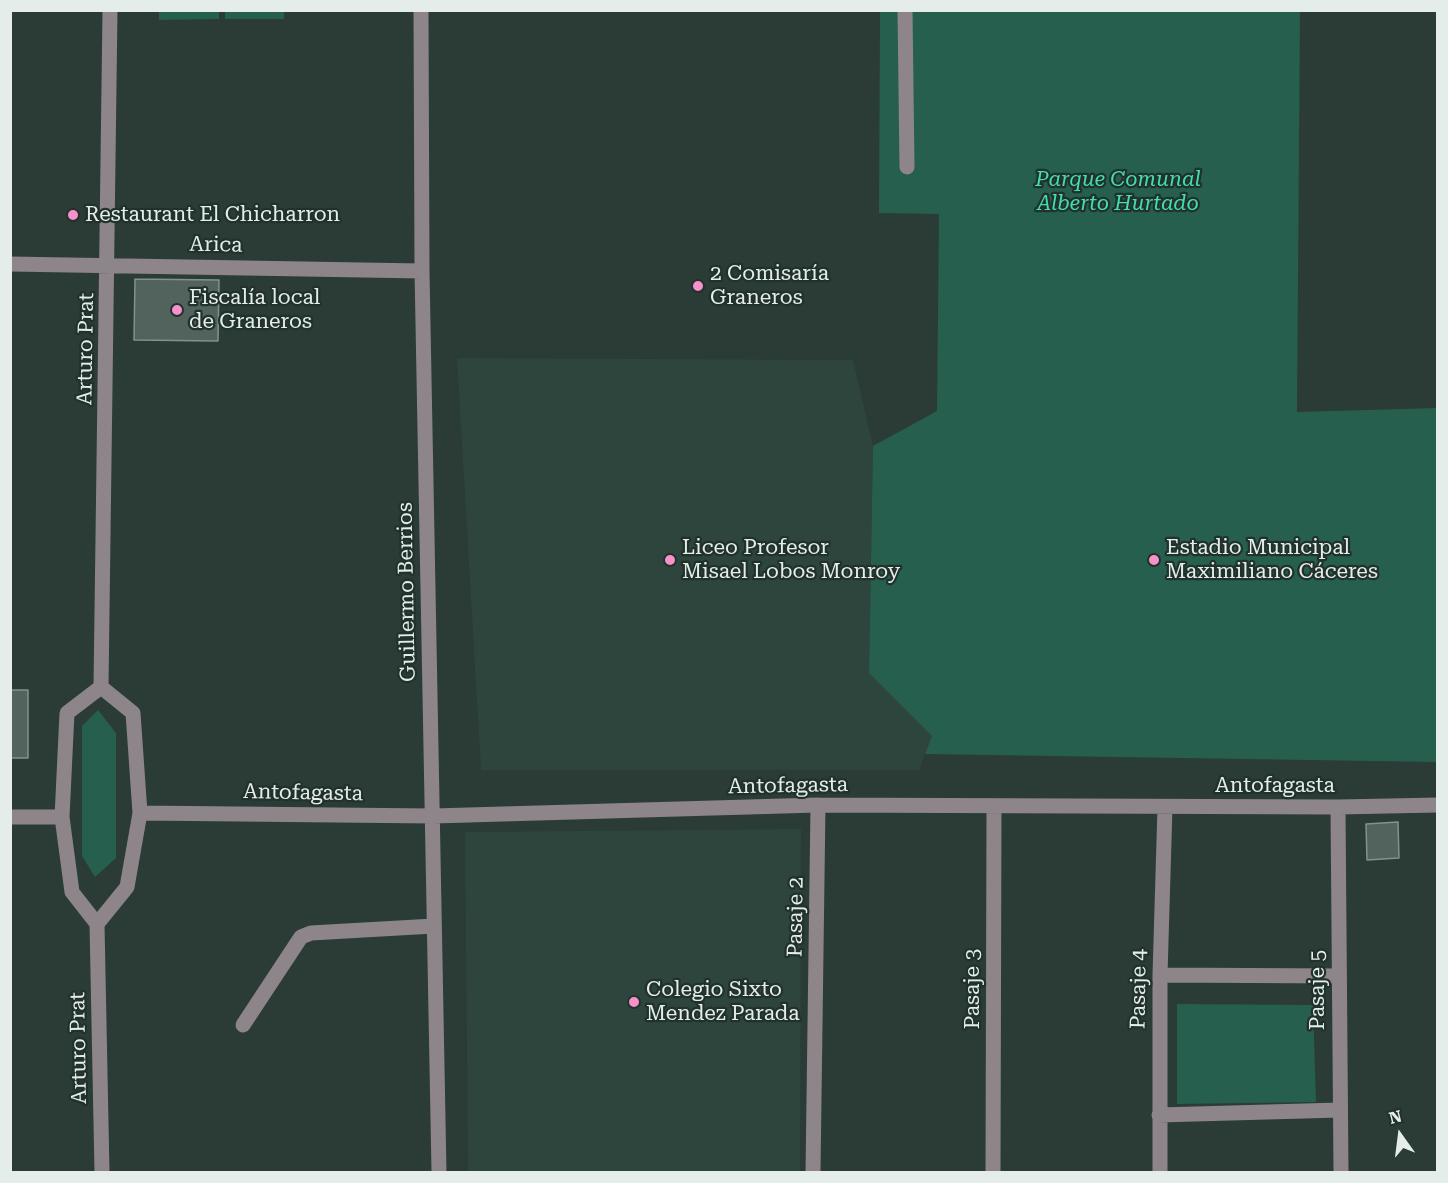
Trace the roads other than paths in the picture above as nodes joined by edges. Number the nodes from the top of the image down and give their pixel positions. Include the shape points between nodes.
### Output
1 (110, 10) edge
2 (421, 10) edge
3 (904, 10) edge
4 (907, 167) dead end
5 (10, 264) edge
6 (108, 264) junction
7 (422, 271) junction
8 (101, 687) junction
9 (1437, 804) edge
10 (819, 805) junction
11 (994, 806) junction
12 (1165, 807) junction
13 (1338, 807) junction
14 (140, 813) junction
15 (432, 816) junction
16 (10, 817) edge
17 (62, 817) junction
18 (97, 924) junction
19 (434, 926) junction
20 (1160, 975) junction
21 (1338, 976) junction
22 (243, 1025) dead end
23 (1340, 1110) junction
24 (1159, 1115) junction
25 (102, 1173) edge
26 (439, 1173) edge
27 (813, 1173) edge
28 (993, 1173) edge
29 (1160, 1173) edge
30 (1341, 1173) edge

1 - 6 street, Arturo Prat
2 - 7 street, Guillermo Berrios
3 - 4 street
5 - 6 street, Arica
6 - 7 street, Arica
6 - 8 street, Arturo Prat
7 - 15 street, Guillermo Berrios
8 - 14 street via 133,713
8 - 17 street via 67,713
9 - 13 street, Antofagasta
10 - 11 street, Antofagasta
10 - 15 street, Antofagasta
10 - 27 street, Pasaje 2
11 - 12 street, Antofagasta
11 - 28 street, Pasaje 3
12 - 13 street, Antofagasta
12 - 20 street, Pasaje 4
13 - 21 street, Pasaje 5
14 - 15 street, Antofagasta
14 - 18 street via 127,887
15 - 19 street, Guillermo Berrios
16 - 17 street
17 - 18 street via 72,892
18 - 25 street, Arturo Prat
19 - 22 street via 311,933 301,937
19 - 26 street, Guillermo Berrios
20 - 21 street
20 - 24 street, Pasaje 4
21 - 23 street, Pasaje 5
23 - 24 street
23 - 30 street, Pasaje 5
24 - 29 street, Pasaje 4

